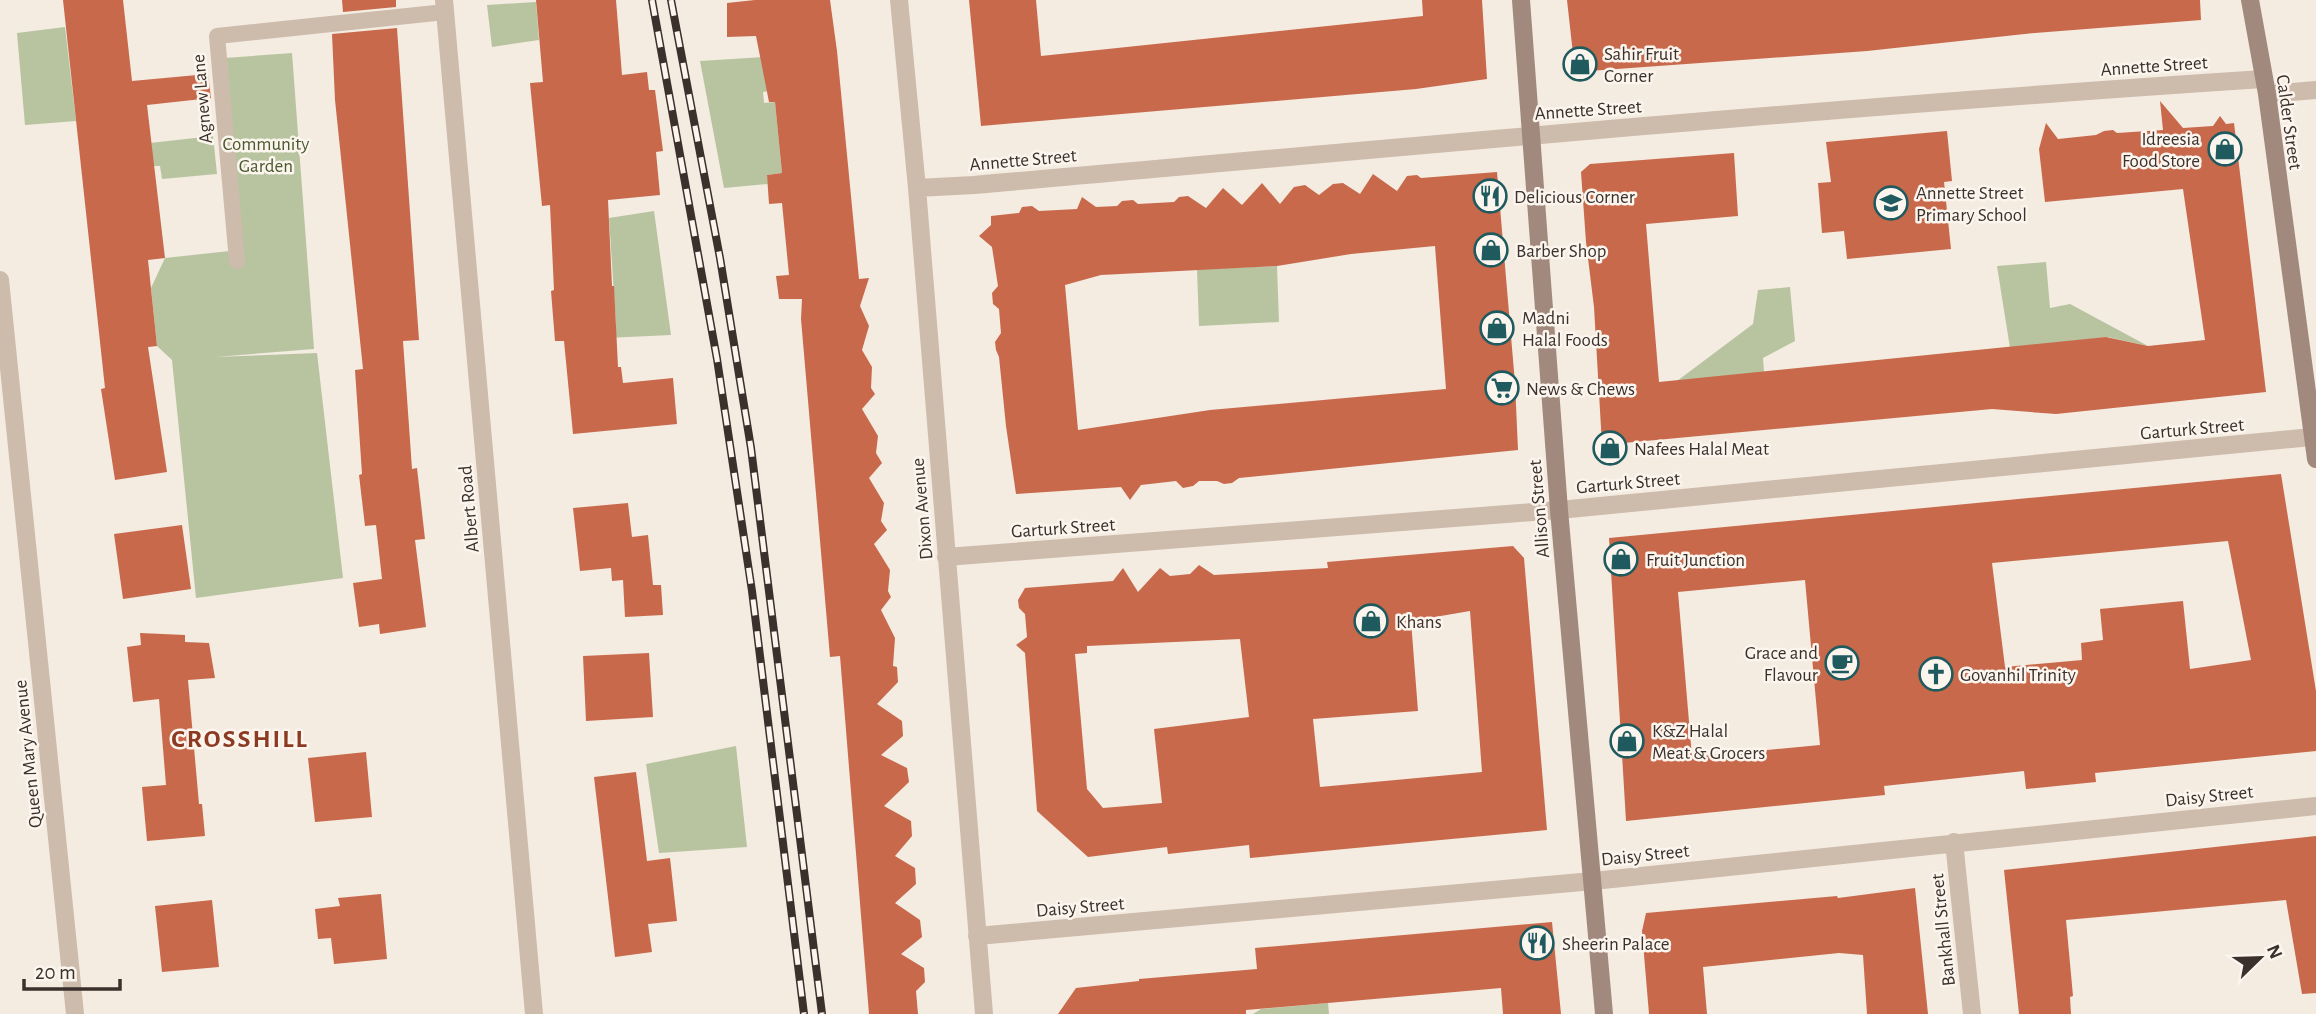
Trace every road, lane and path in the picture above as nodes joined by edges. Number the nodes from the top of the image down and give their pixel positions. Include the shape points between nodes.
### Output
1 (899, 0) edge
2 (1521, 0) edge
3 (2250, 0) edge
4 (444, 6) edge
5 (2265, 87) junction
6 (2316, 90) edge
7 (1530, 135) junction
8 (917, 188) junction
9 (237, 261) dead end
10 (0, 280) edge
11 (2312, 438) junction
12 (2316, 459) edge
13 (1559, 510) junction
14 (946, 557) junction
15 (2316, 806) edge
16 (1954, 842) junction
17 (1593, 881) junction
18 (977, 936) junction
19 (75, 1014) edge
20 (534, 1014) edge
21 (984, 1014) edge
22 (1604, 1014) edge
23 (1972, 1014) edge

1 - 8 street, Dixon Avenue
2 - 7 street, Allison Street
3 - 5 street, Calder Street
4 - 9 lane, Agnew Lane via 217,36
4 - 20 street, Albert Road
5 - 6 street, Annette Street
5 - 7 street, Annette Street via 1998,96
5 - 11 street, Calder Street
7 - 8 street, Annette Street
7 - 13 street, Allison Street
8 - 14 street, Dixon Avenue
10 - 19 street, Queen Mary Avenue
11 - 12 street, Calder Street
11 - 13 street, Garturk Street
13 - 14 street, Garturk Street
13 - 17 street, Allison Street
14 - 18 street, Dixon Avenue
15 - 16 street, Daisy Street
16 - 17 street, Daisy Street
16 - 23 street, Bankhall Street
17 - 18 street, Daisy Street
17 - 22 street, Allison Street
18 - 21 street, Dixon Avenue

